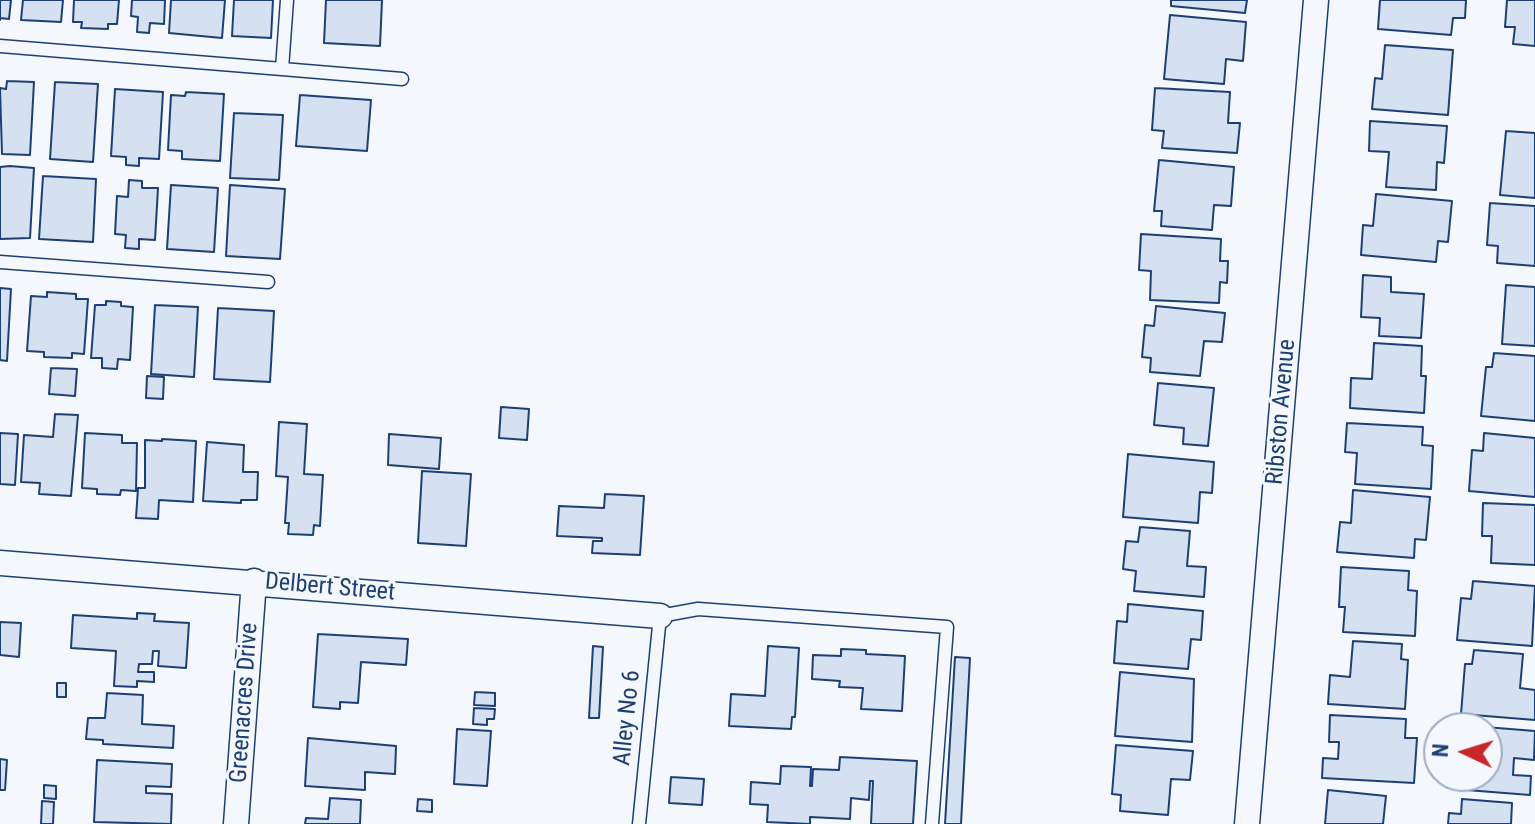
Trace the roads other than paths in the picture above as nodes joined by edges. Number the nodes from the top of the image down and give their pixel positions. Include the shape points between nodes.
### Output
1 (287, 0) edge
2 (1316, 0) edge
3 (0, 46) edge
4 (282, 69) junction
5 (402, 79) dead end
6 (0, 262) edge
7 (268, 282) dead end
8 (0, 563) edge
9 (254, 581) junction
10 (660, 616) junction
11 (236, 824) edge
12 (639, 824) edge
13 (932, 824) edge
14 (1247, 824) edge

1 - 4 lane
2 - 14 street, Ribston Avenue
3 - 4 lane
4 - 5 lane
6 - 7 lane
8 - 9 street, Delbert Street
9 - 10 street, Delbert Street
9 - 11 street, Greenacres Drive
10 - 12 lane, Alley No 6
10 - 13 lane via 698,609 947,627

